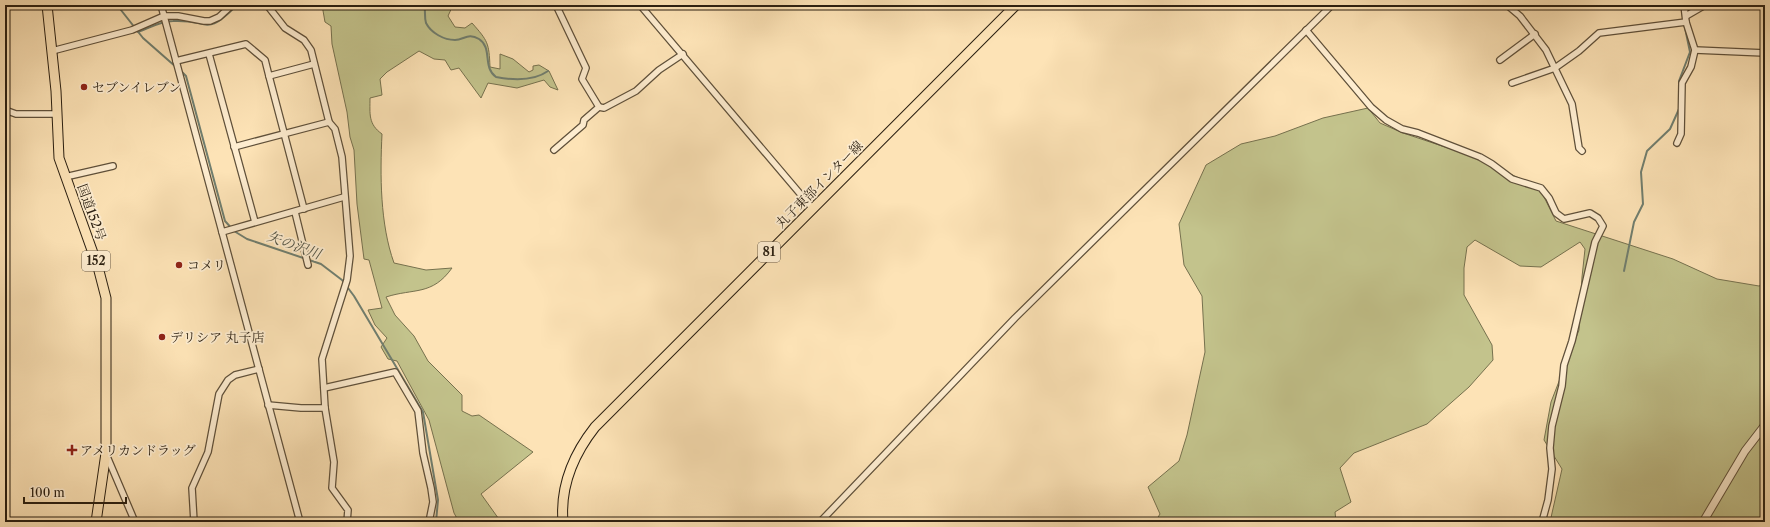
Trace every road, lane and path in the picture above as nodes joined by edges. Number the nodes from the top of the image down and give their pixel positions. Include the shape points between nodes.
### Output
1 (47, 5) edge
2 (161, 5) edge
3 (232, 5) edge
4 (267, 5) edge
5 (556, 5) edge
6 (640, 5) edge
7 (1016, 5) edge
8 (1332, 5) edge
9 (1507, 5) edge
10 (1684, 5) edge
11 (1705, 5) edge
12 (1686, 19) junction
13 (165, 20) junction
14 (1306, 30) junction
15 (1535, 34) junction
16 (52, 50) junction
17 (1695, 50) junction
18 (1765, 53) edge
19 (209, 54) junction
20 (683, 54) junction
21 (1500, 60) dead end
22 (176, 63) junction
23 (314, 64) junction
24 (1555, 68) junction
25 (269, 76) junction
26 (1512, 83) dead end
27 (599, 107) junction
28 (5, 110) edge
29 (57, 114) junction
30 (329, 122) junction
31 (283, 133) junction
32 (1676, 143) dead end
33 (234, 147) junction
34 (554, 150) dead end
35 (1582, 151) dead end
36 (113, 166) dead end
37 (65, 177) junction
38 (344, 197) junction
39 (304, 209) junction
40 (813, 209) junction
41 (295, 212) junction
42 (255, 222) junction
43 (222, 232) junction
44 (308, 262) dead end
45 (259, 369) junction
46 (324, 388) junction
47 (268, 405) junction
48 (325, 408) junction
49 (1765, 425) edge
50 (106, 454) junction
51 (96, 522) edge
52 (135, 522) edge
53 (194, 522) edge
54 (300, 522) edge
55 (347, 522) edge
56 (429, 522) edge
57 (563, 522) edge
58 (820, 522) edge
59 (1542, 522) edge
60 (1703, 522) edge

1 - 16 main road, 国道152号 / 152
2 - 13 street
3 - 13 street via 219,17 210,21 178,16
4 - 23 street via 285,28 304,40 311,50
5 - 27 street via 586,68 582,79
6 - 20 street
7 - 40 main road, 丸子東部インター線 / 81
8 - 14 street
9 - 15 street
10 - 12 street
11 - 12 street
12 - 17 street
12 - 24 street via 1599,33
13 - 16 street
13 - 22 street
14 - 58 street via 1015,318
14 - 59 street via 1371,107 1386,120 1402,129 1480,157 1512,179 1541,188 1556,213 1564,219 1590,213 1598,218 1603,226 1595,242 1564,365 1562,386 1552,426 1552,469
15 - 21 street
15 - 24 street
16 - 29 main road, 国道152号 / 152
17 - 18 street
17 - 32 street via 1691,67 1682,83 1681,134
19 - 22 street
19 - 25 street via 249,45 265,60
19 - 33 street
20 - 27 street via 659,70 636,91 604,108
20 - 40 street
22 - 43 street
23 - 25 street
23 - 30 street
24 - 26 street
24 - 35 street via 1572,104 1579,148
25 - 31 street
27 - 34 street
28 - 29 street via 16,114
29 - 37 main road, 国道152号 / 152 via 58,148
30 - 31 street
30 - 38 street via 335,129 339,141
31 - 33 street
31 - 39 street
33 - 42 street
36 - 37 street
37 - 50 main road, 国道152号 / 152 via 98,267 106,298
38 - 39 street
38 - 46 street via 350,256 344,291 322,358
39 - 41 street
40 - 57 main road, 丸子東部インター線 / 81 via 590,433 580,446 570,469 564,491
41 - 42 street
41 - 44 street
42 - 43 street
43 - 45 street
45 - 47 street
45 - 53 street via 235,375 228,380 219,394 208,452 192,488
46 - 48 street
46 - 56 street via 395,372 418,411 433,502
47 - 48 street
47 - 54 street
48 - 55 street via 334,462 332,488 348,510
49 - 60 street via 1745,450
50 - 51 main road, 国道152号 / 152
50 - 52 street

